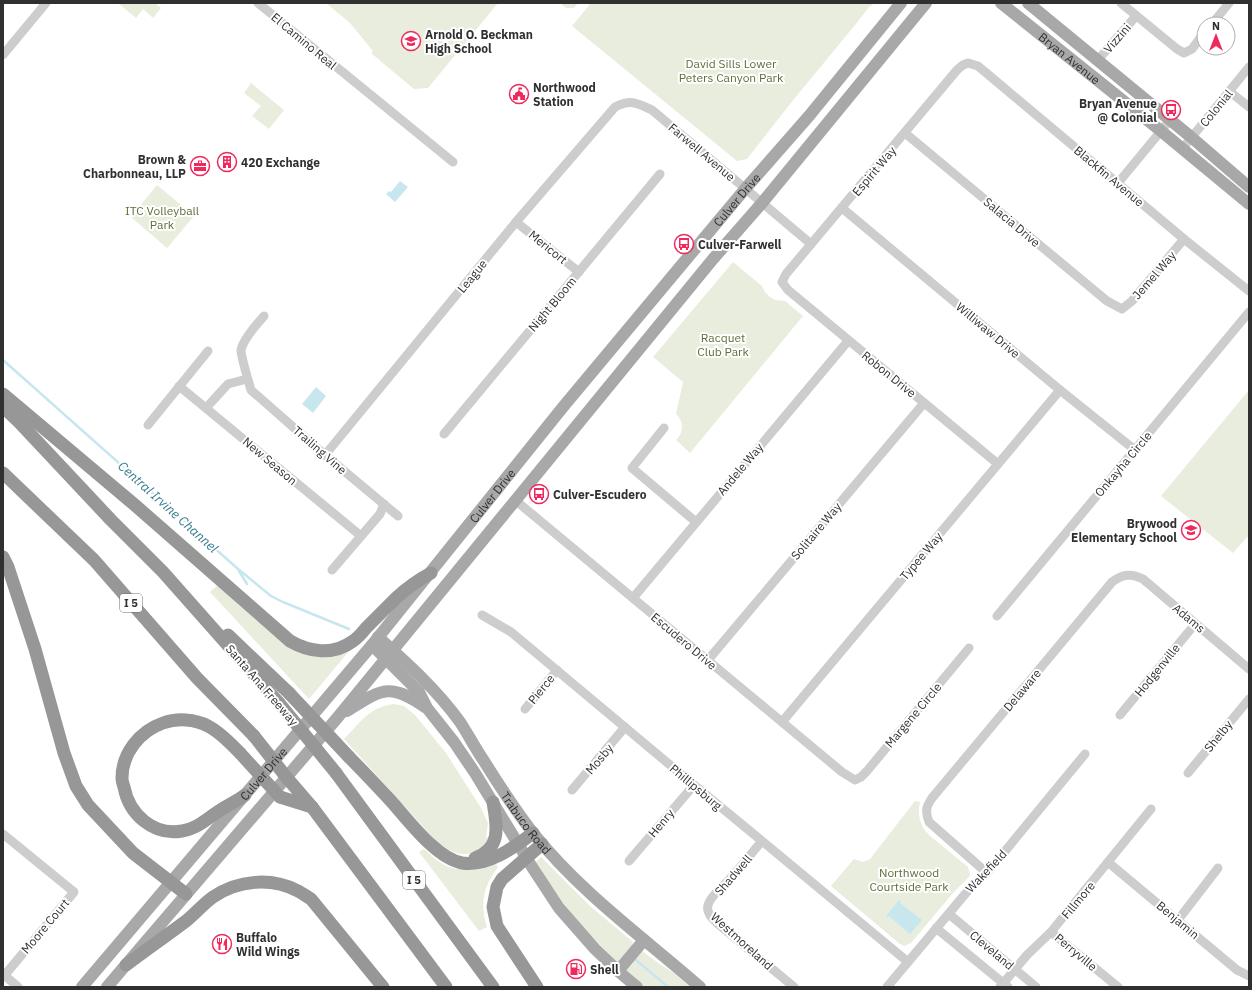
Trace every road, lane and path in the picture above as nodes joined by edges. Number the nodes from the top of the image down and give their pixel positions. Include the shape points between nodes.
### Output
1 (46, 3) edge
2 (258, 3) edge
3 (901, 3) edge
4 (926, 3) edge
5 (1001, 3) edge
6 (1028, 3) edge
7 (1121, 3) edge
8 (1229, 3) edge
9 (1136, 16) junction
10 (1218, 16) edge
11 (1196, 44) edge
12 (3, 56) edge
13 (1098, 61) junction
14 (968, 63) joint
15 (1249, 67) edge
16 (1230, 91) junction
17 (624, 103) joint
18 (1249, 107) edge
19 (1170, 120) junction
20 (1161, 131) junction
21 (905, 133) junction
22 (1191, 137) junction
23 (1182, 149) junction
24 (453, 162) dead end
25 (660, 174) dead end
26 (1118, 183) junction
27 (1249, 187) edge
28 (745, 189) junction
29 (762, 203) junction
30 (1249, 204) edge
31 (842, 208) junction
32 (516, 222) junction
33 (1184, 239) junction
34 (811, 244) junction
35 (579, 272) junction
36 (782, 282) joint
37 (1249, 291) edge
38 (1122, 309) joint
39 (1249, 312) edge
40 (264, 316) dead end
41 (848, 341) junction
42 (208, 351) dead end
43 (247, 379) junction
44 (179, 386) junction
45 (1060, 390) junction
46 (3, 394) edge
47 (924, 403) junction
48 (3, 408) edge
49 (206, 408) junction
50 (148, 425) dead end
51 (664, 428) dead end
52 (444, 434) dead end
53 (1134, 450) junction
54 (325, 454) junction
55 (998, 464) junction
56 (3, 473) edge
57 (515, 500) junction
58 (384, 504) junction
59 (398, 516) dead end
60 (696, 522) junction
61 (361, 536) junction
62 (3, 557) edge
63 (332, 570) dead end
64 (163, 572) junction
65 (430, 573) junction
66 (1127, 575) joint
67 (633, 598) junction
68 (482, 615) dead end
69 (997, 616) dead end
70 (1195, 624) junction
71 (375, 641) junction
72 (969, 648) dead end
73 (390, 654) junction
74 (708, 660) junction
75 (1249, 669) edge
76 (557, 670) junction
77 (1249, 699) edge
78 (428, 708) junction
79 (525, 709) dead end
80 (1120, 715) dead end
81 (338, 717) junction
82 (782, 722) junction
83 (625, 727) junction
84 (1085, 754) dead end
85 (1188, 773) dead end
86 (855, 780) joint
87 (694, 785) junction
88 (572, 790) dead end
89 (245, 795) junction
90 (493, 802) junction
91 (308, 804) junction
92 (1152, 809) dead end
93 (533, 833) junction
94 (3, 834) edge
95 (762, 840) junction
96 (518, 844) junction
97 (542, 844) junction
98 (526, 857) junction
99 (629, 861) dead end
100 (462, 863) junction
101 (1108, 863) junction
102 (1218, 868) dead end
103 (987, 873) junction
104 (171, 882) junction
105 (186, 894) junction
106 (708, 911) joint
107 (949, 914) junction
108 (1178, 920) junction
109 (936, 928) junction
110 (1051, 932) junction
111 (644, 940) junction
112 (908, 962) junction
113 (126, 965) junction
114 (1015, 970) junction
115 (618, 971) junction
116 (4, 975) edge
117 (1249, 976) edge
118 (1004, 986) edge
119 (18, 987) edge
120 (82, 987) edge
121 (107, 987) edge
122 (383, 987) edge
123 (446, 987) edge
124 (493, 987) edge
125 (537, 987) edge
126 (637, 987) edge
127 (700, 987) edge
128 (794, 987) edge
129 (887, 987) edge
130 (1036, 987) edge
131 (1118, 987) edge

1 - 12 street
2 - 24 street, El Camino Real
3 - 28 main road, Culver Drive via 809,116
4 - 29 main road, Culver Drive
5 - 20 main road, Bryan Avenue
6 - 13 main road, Bryan Avenue
7 - 9 street
8 - 10 street
9 - 11 street via 1184,53
9 - 13 street, Vizzini
13 - 19 main road, Bryan Avenue
14 - 21 street, Espirit Way via 958,70
14 - 26 street, Blackfin Avenue via 978,66
15 - 16 street, Colonial
16 - 18 street
16 - 22 street, Colonial
17 - 28 street, Farwell Avenue via 637,103 652,110
17 - 32 street, League via 615,107
19 - 20 street
19 - 22 main road, Bryan Avenue
20 - 23 main road, Bryan Avenue
20 - 26 street
21 - 31 street, Espirit Way
21 - 38 street, Salacia Drive via 1107,301
22 - 23 street, Colonial
22 - 27 main road, Bryan Avenue
23 - 30 main road, Bryan Avenue
25 - 35 street, Night Bloom
26 - 33 street, Blackfin Avenue
28 - 29 street, Farwell Avenue
28 - 65 main road, Culver Drive via 563,406
29 - 34 street, Farwell Avenue
29 - 57 main road, Culver Drive
31 - 34 street, Espirit Way
31 - 45 street, Williwaw Drive
32 - 35 street, Mericort
32 - 54 street, League
33 - 37 street, Blackfin Avenue
33 - 38 street, Jemel Way
34 - 36 street, Espirit Way
35 - 52 street, Night Bloom
36 - 41 street, Robon Drive
39 - 53 street, Onkayha Circle
40 - 43 street, Trailing Vine via 246,339 241,350
41 - 47 street, Robon Drive
41 - 60 street, Andele Way
42 - 44 street
43 - 49 street via 228,384
43 - 54 street, Trailing Vine via 251,390
44 - 49 street, New Season
44 - 50 street
45 - 53 street, Williwaw Drive
45 - 55 street, Typee Way
46 - 65 highway via 298,646 316,652 343,647 353,641 397,597
47 - 55 street, Robon Drive
47 - 74 street, Solitaire Way
48 - 64 highway, Santa Ana Freeway / I 5
49 - 61 street, New Season
51 - 60 street via 632,468
53 - 69 street, Onkayha Circle
54 - 58 street, Trailing Vine
55 - 82 street, Typee Way
56 - 91 highway, I 5, bridge via 94,560 197,678 254,736
57 - 67 street, Escudero Drive
57 - 73 main road, Culver Drive
58 - 59 street, Trailing Vine
58 - 61 street via 380,514
60 - 67 street, Andele Way
61 - 63 street
62 - 104 highway via 35,649 64,753 76,786 88,806 133,853
64 - 100 highway, bridge via 289,693 430,844 449,859
64 - 124 highway, Santa Ana Freeway / I 5, bridge via 279,703 336,773
65 - 71 main road, Culver Drive
66 - 70 street, Adams via 1136,575 1143,579
66 - 103 street, Delaware via 1112,582 927,805 926,814 929,822
67 - 74 street, Escudero Drive
68 - 76 street, Phillipsburg via 511,632
70 - 75 street, Adams
70 - 80 street, Hodgenville
71 - 73 main road, Trabuco Road
71 - 89 main road, Culver Drive
72 - 86 street, Margene Circle via 867,771
73 - 78 main road, Trabuco Road
73 - 81 main road, Culver Drive
73 - 93 main road, Trabuco Road via 424,680 453,713
74 - 82 street, Escudero Drive
76 - 79 street, Pierce
76 - 83 street, Phillipsburg
77 - 85 street, Shelby
78 - 81 main road via 407,695 385,691
78 - 90 main road, Trabuco Road via 454,742
81 - 105 main road, Culver Drive
82 - 86 street, Escudero Drive
83 - 87 street, Phillipsburg
83 - 88 street, Mosby
84 - 103 street, Wakefield
87 - 95 street, Phillipsburg
87 - 99 street, Henry
89 - 91 highway, bridge via 192,828 170,832 153,827 141,819 126,795 122,778 125,759 131,747 150,730 166,722 194,721 208,726 240,752 280,797
89 - 104 main road, Culver Drive
90 - 96 main road, Trabuco Road
90 - 100 highway via 497,830 491,847 484,854
91 - 123 highway, I 5
92 - 101 street, Fillmore
93 - 96 highway
93 - 97 main road, Trabuco Road
94 - 116 street, Moore Court via 74,892
95 - 106 street, Shadwell via 713,897
95 - 112 street, Phillipsburg
96 - 98 main road, Trabuco Road
96 - 100 highway via 482,862
97 - 98 highway
97 - 111 main road, Trabuco Road via 596,899
98 - 115 main road, Trabuco Road via 559,908
98 - 125 highway via 502,879 497,887 494,907 497,926
101 - 108 street, Benjamin
101 - 110 street, Fillmore
102 - 108 street
103 - 107 street, Wakefield
104 - 105 highway
104 - 120 main road, Culver Drive
105 - 113 main road, Culver Drive
106 - 128 street, Westmoreland via 717,923
107 - 109 street, Wakefield
107 - 114 street, Cleveland
108 - 117 street, Benjamin via 1237,970
109 - 112 street, Wakefield
109 - 118 street, Cleveland
110 - 114 street, Fillmore
110 - 131 street, Perryville
111 - 115 main road
111 - 127 main road, Trabuco Road
112 - 129 street, Wakefield
113 - 121 main road, Culver Drive
113 - 122 highway via 229,888 257,882 271,883 298,891 311,899
114 - 118 street, Fillmore
114 - 130 street, Cleveland
115 - 126 main road, Trabuco Road
116 - 119 street

